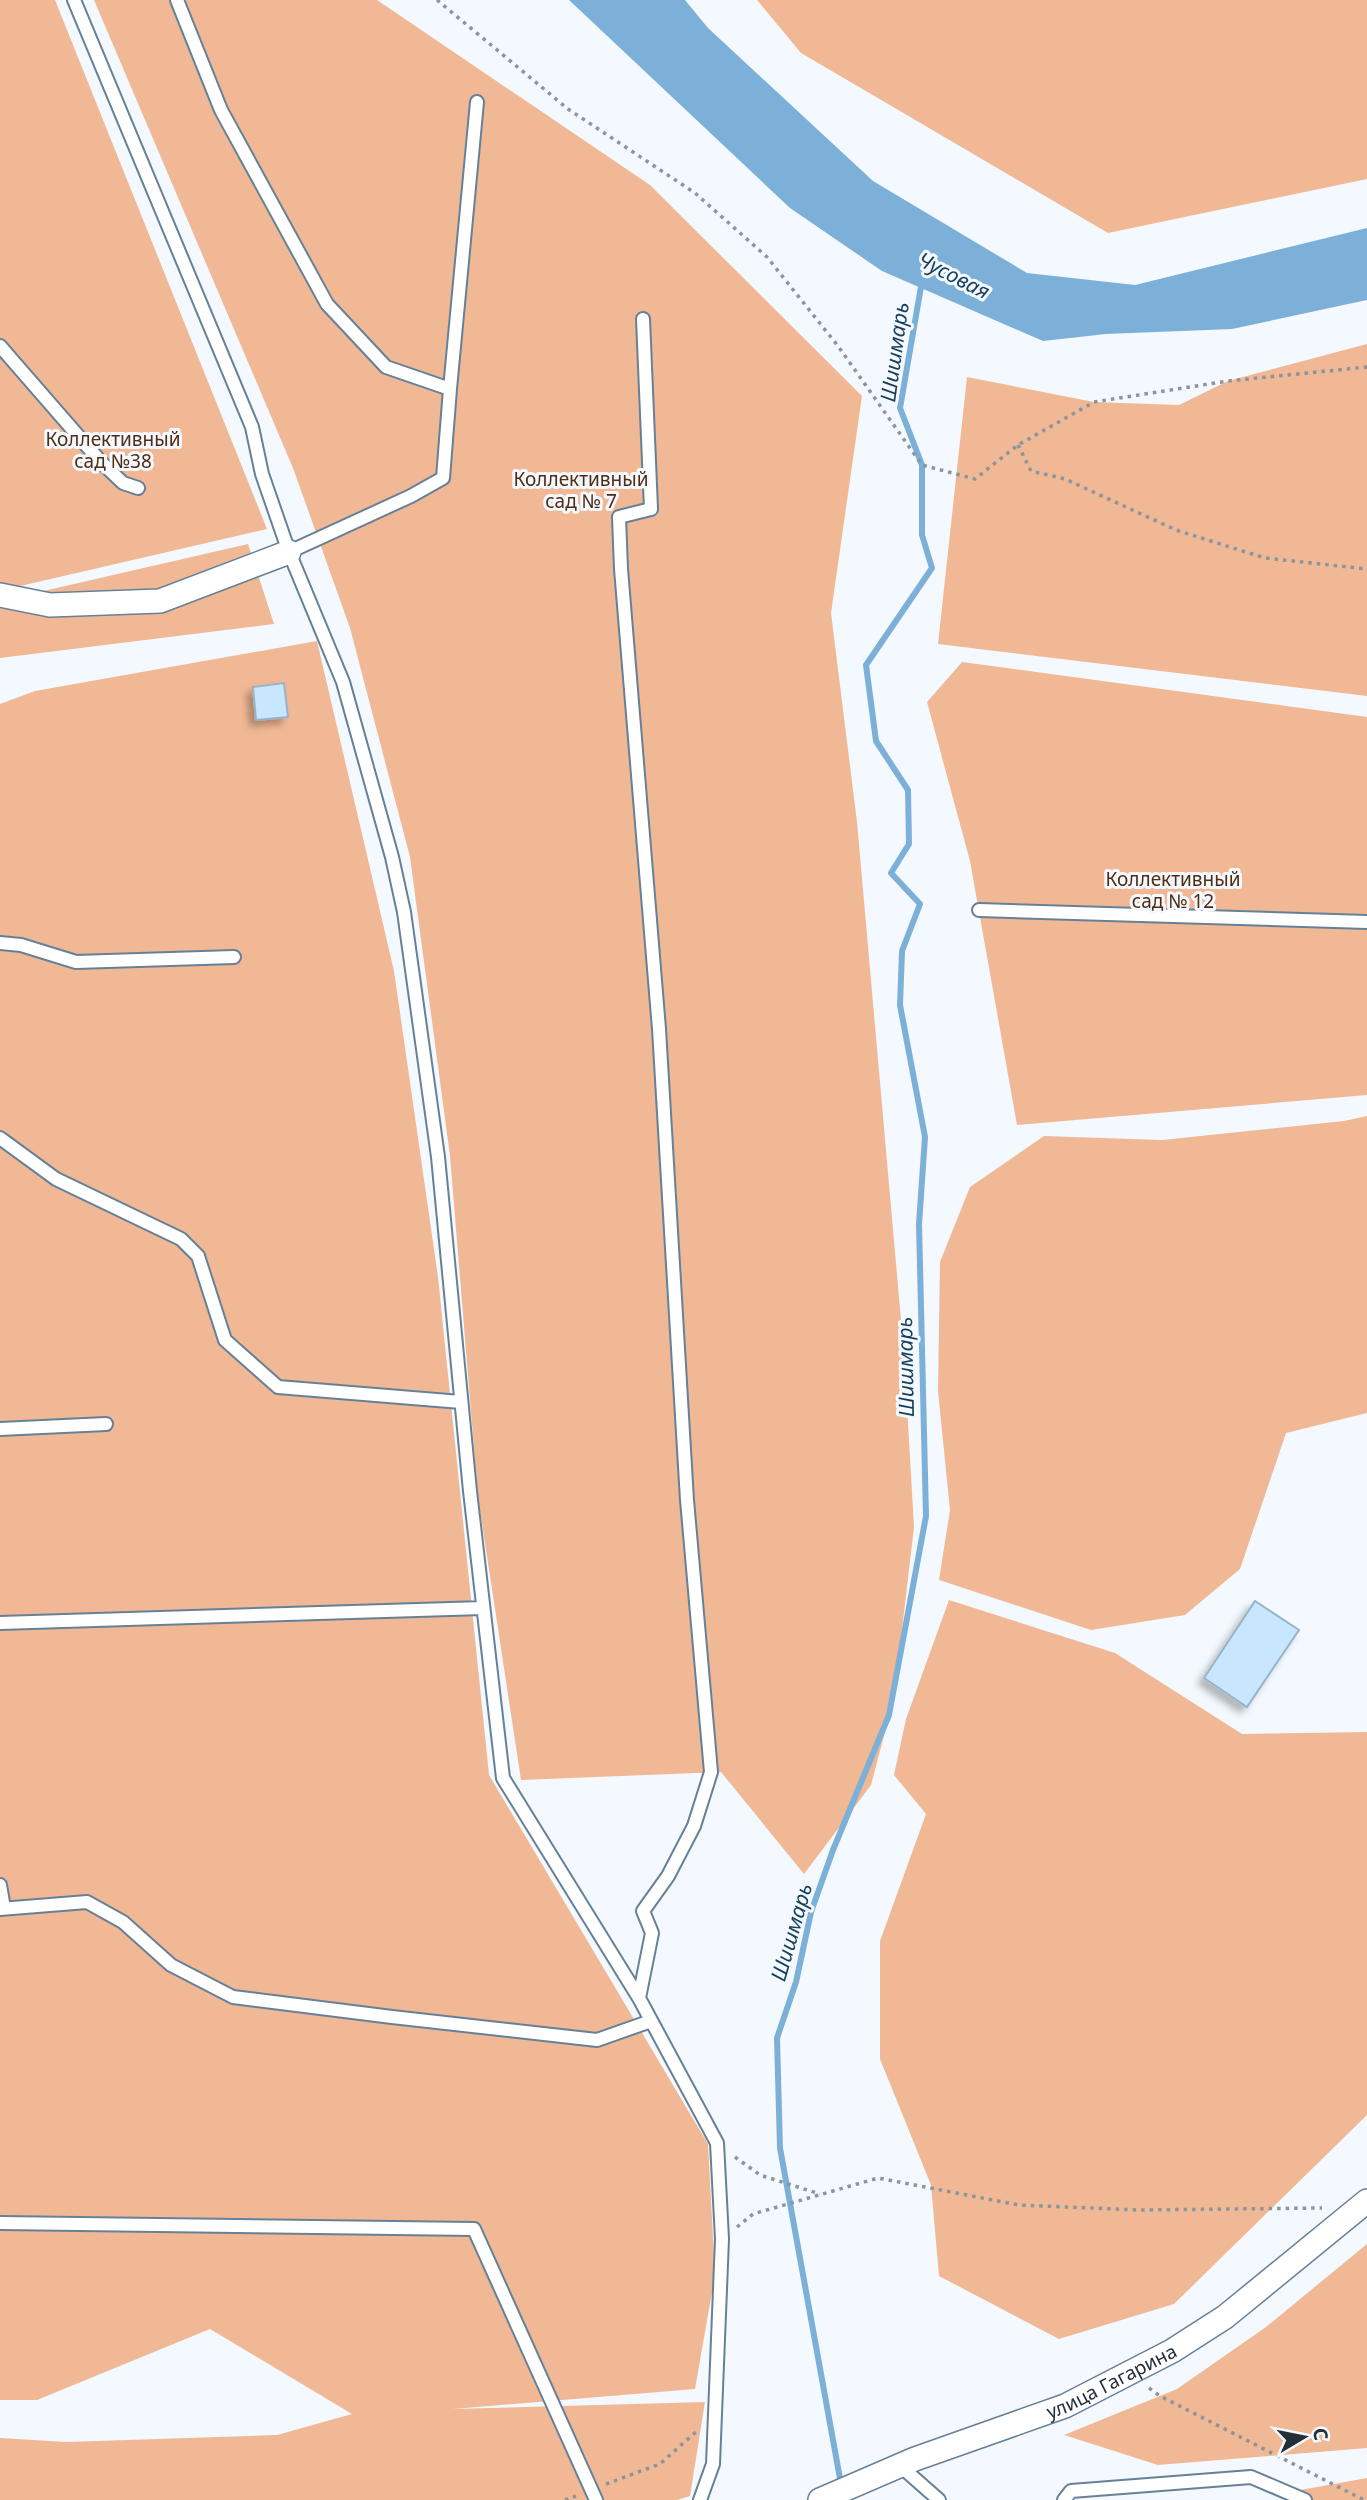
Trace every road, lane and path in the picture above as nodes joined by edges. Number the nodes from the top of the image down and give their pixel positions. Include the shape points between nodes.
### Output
1 (74, 0) edge
2 (177, 0) edge
3 (437, 0) edge
4 (477, 102) dead end
5 (643, 319) dead end
6 (0, 346) edge
7 (1367, 367) edge
8 (450, 389) junction
9 (1018, 445) junction
10 (138, 488) dead end
11 (289, 552) junction
12 (1367, 569) edge
13 (0, 595) edge
14 (979, 910) dead end
15 (1367, 922) edge
16 (0, 943) edge
17 (234, 957) dead end
18 (0, 1138) edge
19 (461, 1402) junction
20 (106, 1424) dead end
21 (0, 1429) edge
22 (483, 1608) junction
23 (0, 1623) edge
24 (0, 1885) edge
25 (2, 1908) edge
26 (639, 1998) junction
27 (651, 2021) junction
28 (717, 2143) junction
29 (822, 2195) junction
30 (1362, 2205) edge
31 (0, 2223) edge
32 (722, 2239) junction
33 (1130, 2373) junction
34 (715, 2416) junction
35 (898, 2465) junction
36 (835, 2493) edge
37 (594, 2495) edge
38 (565, 2500) edge
39 (700, 2500) edge
40 (939, 2500) edge
41 (1065, 2500) edge
42 (1305, 2500) edge
43 (1364, 2500) edge

1 - 11 lane via 252,427 262,474
2 - 8 lane via 221,110 327,304 386,367
3 - 9 path via 568,109 695,193 767,257 838,346 922,465 975,479
4 - 8 lane
5 - 26 lane via 651,509 619,517 621,569 659,1028 687,1500 711,1772 694,1826 643,1911 652,1933
6 - 10 lane via 100,461 123,483
7 - 9 path via 1094,401
8 - 11 lane via 443,478
9 - 12 path via 1031,471 1065,479 1176,530 1265,558
11 - 13 street via 160,601 50,605
11 - 19 lane via 343,682 404,912 439,1157
14 - 15 lane
16 - 17 lane via 76,962
18 - 19 lane via 56,1179 181,1239 198,1256 225,1340 278,1387
19 - 22 lane
20 - 21 lane
22 - 23 lane
22 - 26 lane via 503,1779
24 - 25 lane
25 - 27 lane via 87,1902 123,1922 171,1965 233,1997 597,2040
26 - 27 lane
27 - 28 lane
28 - 29 path via 760,2175
28 - 32 lane
29 - 30 path via 878,2178 1019,2205 1139,2210
29 - 32 path via 753,2214
30 - 33 street, улица Гагарина via 1225,2316
31 - 37 lane via 474,2229
32 - 34 lane
33 - 35 street, улица Гагарина via 1065,2406
33 - 43 path via 1160,2396
34 - 37 path via 660,2464
34 - 39 lane via 713,2463
35 - 36 street, улица Гагарина
35 - 40 lane
37 - 38 path
41 - 42 lane via 1071,2491 1251,2477

